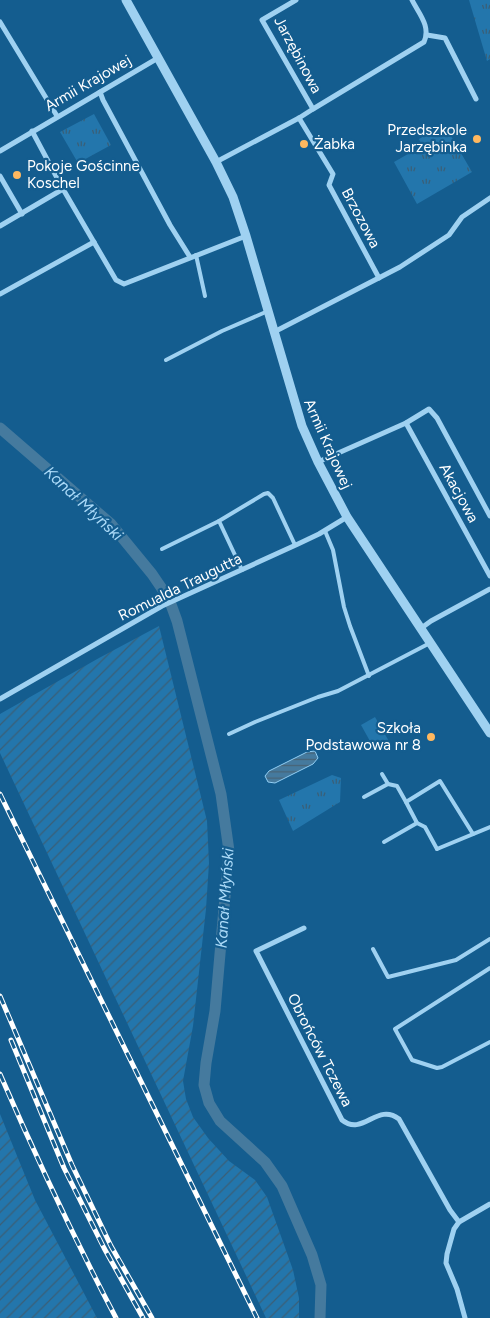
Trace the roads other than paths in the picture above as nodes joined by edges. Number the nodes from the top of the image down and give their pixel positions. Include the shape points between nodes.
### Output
1 (126, 0) edge
2 (296, 0) edge
3 (412, 0) edge
4 (0, 22) edge
5 (427, 35) junction
6 (158, 58) junction
7 (100, 92) junction
8 (476, 99) dead end
9 (313, 109) junction
10 (57, 116) junction
11 (299, 118) junction
12 (32, 132) junction
13 (0, 151) edge
14 (216, 162) junction
15 (0, 176) edge
16 (63, 190) junction
17 (490, 198) edge
18 (22, 214) junction
19 (0, 226) edge
20 (246, 236) junction
21 (94, 242) junction
22 (196, 255) junction
23 (190, 257) junction
24 (379, 278) junction
25 (0, 294) edge
26 (205, 296) dead end
27 (268, 311) junction
28 (274, 332) junction
29 (166, 360) dead end
30 (406, 423) junction
31 (318, 462) junction
32 (490, 516) edge
33 (347, 517) junction
34 (219, 521) junction
35 (325, 531) junction
36 (295, 545) junction
37 (162, 548) dead end
38 (242, 570) junction
39 (490, 576) edge
40 (490, 589) edge
41 (420, 629) junction
42 (430, 643) junction
43 (369, 676) junction
44 (0, 699) edge
45 (490, 733) edge
46 (229, 734) dead end
47 (382, 774) dead end
48 (388, 784) junction
49 (364, 797) dead end
50 (406, 802) junction
51 (417, 823) junction
52 (490, 826) edge
53 (473, 834) junction
54 (384, 842) dead end
55 (304, 928) dead end
56 (490, 938) edge
57 (373, 949) dead end
58 (490, 968) edge
59 (490, 1042) edge
60 (490, 1204) edge
61 (460, 1222) junction
62 (465, 1318) edge

1 - 6 street, Armii Krajowej
2 - 9 street, Jarzębinowa via 262,20
3 - 5 street via 427,28
4 - 10 street
5 - 8 street via 444,38
5 - 9 street, Jarzębinowa via 424,42
6 - 7 street, Armii Krajowej
6 - 14 street, Armii Krajowej
7 - 10 street, Armii Krajowej
7 - 23 street
9 - 11 street, Jarzębinowa
10 - 12 street, Armii Krajowej
11 - 14 street, Jarzębinowa
11 - 24 street, Brzozowa via 333,174 330,185
12 - 13 street, Armii Krajowej
12 - 16 street
14 - 20 street, Armii Krajowej
15 - 18 street
16 - 18 street
16 - 21 street
17 - 24 street via 462,217 449,235
18 - 19 street
20 - 22 street
20 - 27 street, Armii Krajowej
21 - 23 street via 116,280 124,284
21 - 25 street
22 - 23 street
22 - 26 lane
24 - 28 street
27 - 28 street, Armii Krajowej
27 - 29 lane
28 - 31 street, Armii Krajowej via 302,426
30 - 31 street, Akacjowa
30 - 32 street, Akacjowa via 429,409
30 - 39 street, Akacjowa
31 - 33 street, Armii Krajowej
33 - 35 street, Romualda Traugutta
33 - 41 street, Armii Krajowej
34 - 36 lane via 268,493
34 - 37 lane
34 - 38 lane
35 - 36 street, Romualda Traugutta
35 - 43 lane via 333,550 346,613
36 - 38 street, Romualda Traugutta
38 - 44 street, Romualda Traugutta via 162,606
40 - 41 street
41 - 42 street, Armii Krajowej
42 - 43 lane
42 - 45 street, Armii Krajowej
43 - 46 lane
47 - 48 lane
48 - 49 lane
48 - 50 lane via 397,786
50 - 51 lane
50 - 53 lane via 440,781
51 - 53 lane via 425,827 436,849
51 - 54 lane
52 - 53 lane
55 - 61 street, Obrońców Tczewa via 256,951 342,1120 357,1126 384,1113 399,1119
56 - 57 lane via 456,960 388,977
58 - 59 lane via 395,1029 412,1060 437,1068
60 - 61 street
61 - 62 street via 454,1229 446,1263

